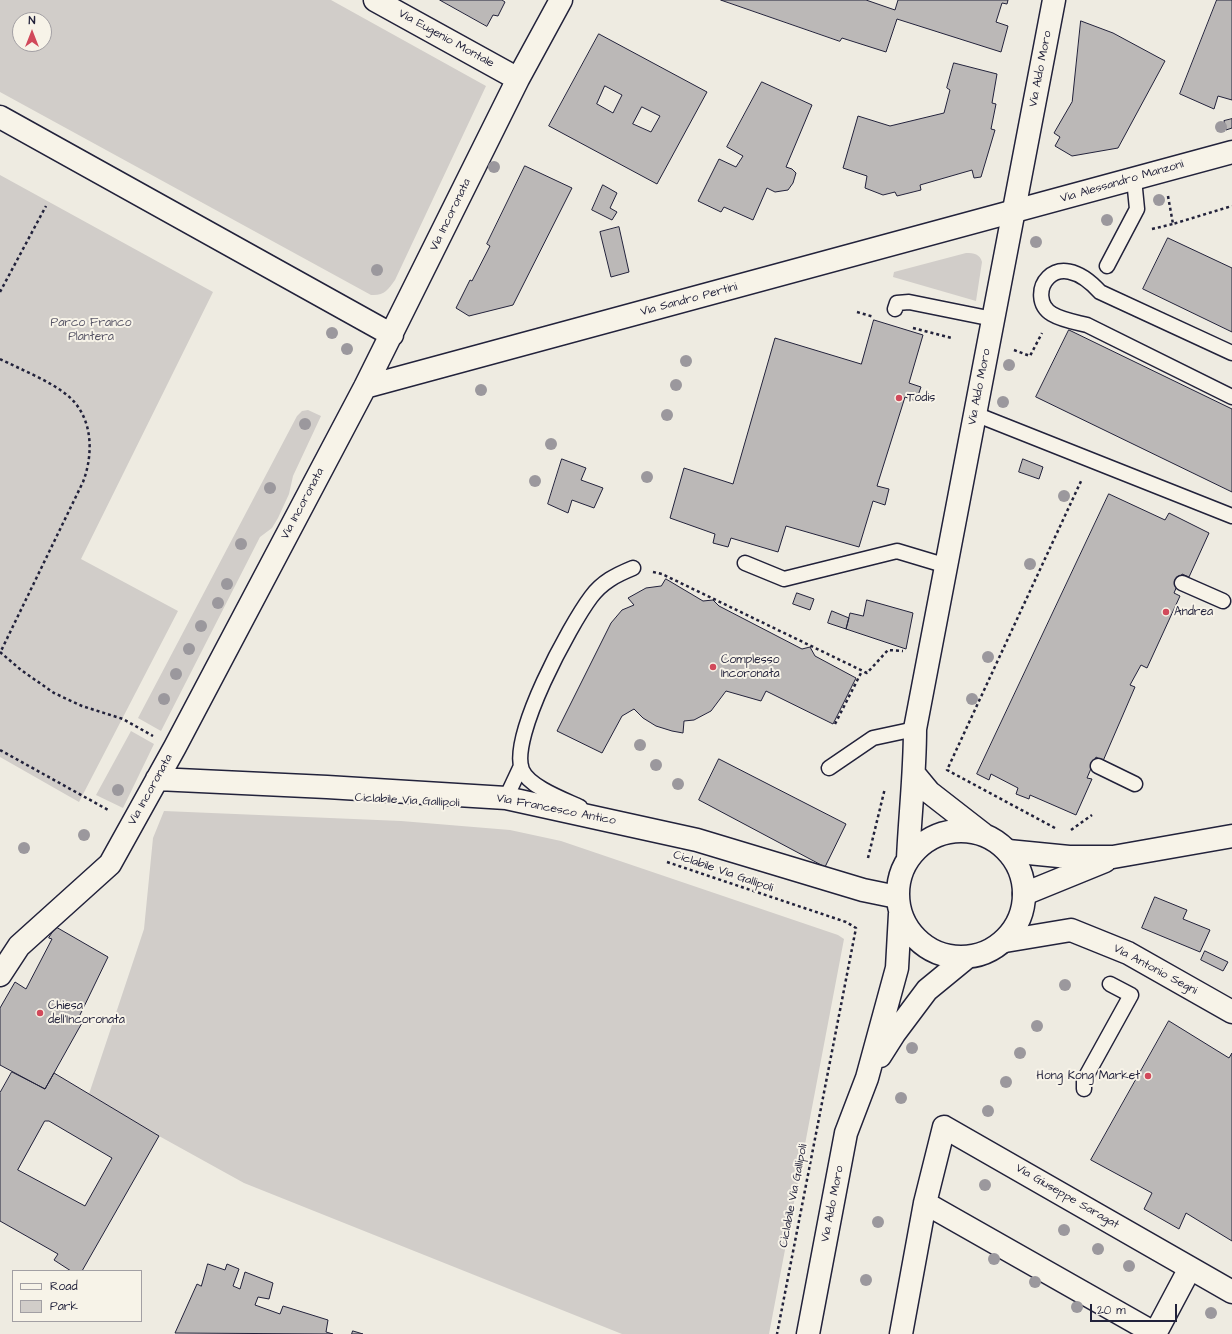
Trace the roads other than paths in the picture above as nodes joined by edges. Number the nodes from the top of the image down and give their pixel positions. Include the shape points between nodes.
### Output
1 (375, 0) edge
2 (560, 0) edge
3 (1054, 0) edge
4 (518, 79) junction
5 (0, 117) edge
6 (1232, 152) edge
7 (1134, 180) junction
8 (1013, 213) junction
9 (1108, 266) dead end
10 (895, 309) dead end
11 (993, 319) junction
12 (392, 335) junction
13 (1232, 353) edge
14 (365, 387) junction
15 (1232, 397) edge
16 (975, 414) junction
17 (1232, 516) edge
18 (745, 563) dead end
19 (947, 566) junction
20 (633, 568) road end
21 (1182, 583) dead end
22 (1223, 601) dead end
23 (915, 729) junction
24 (521, 766) junction
25 (1098, 766) dead end
26 (829, 768) dead end
27 (915, 775) junction
28 (157, 779) junction
29 (1135, 784) dead end
30 (506, 798) junction
31 (602, 818) junction
32 (984, 835) junction
33 (1232, 836) edge
34 (1008, 851) junction
35 (1113, 857) junction
36 (908, 859) junction
37 (1024, 894) junction
38 (898, 906) junction
39 (1005, 941) junction
40 (966, 958) junction
41 (0, 975) edge
42 (1110, 984) dead end
43 (1232, 1012) edge
44 (867, 1078) junction
45 (1084, 1089) dead end
46 (924, 1203) junction
47 (1190, 1268) junction
48 (1232, 1292) edge
49 (808, 1334) edge
50 (901, 1334) edge
51 (1155, 1334) edge

1 - 4 street, Via Eugenio Montale
2 - 4 street, Via Incoronata
3 - 8 street, Via Aldo Moro
4 - 12 street, Via Incoronata
5 - 12 street
6 - 7 street, Via Alessandro Manzoni
7 - 8 street, Via Alessandro Manzoni
7 - 9 lane via 1137,209
8 - 11 street, Via Aldo Moro
8 - 14 street, Via Sandro Pertini
10 - 11 lane via 897,303 909,302
11 - 16 street, Via Aldo Moro
12 - 14 street, Via Incoronata
13 - 15 lane via 1100,292 1090,281 1074,271 1056,272 1049,276 1042,290 1042,300 1052,314 1087,325
14 - 28 street, Via Incoronata
16 - 17 lane
16 - 19 street, Via Aldo Moro
18 - 19 lane via 784,579 897,551
19 - 23 street, Via Aldo Moro
20 - 24 lane via 610,578 591,596 558,651 523,734
21 - 22 lane
23 - 26 lane via 873,738
23 - 27 street, Via Aldo Moro
24 - 30 lane
24 - 31 lane via 522,771 532,782
25 - 29 lane
27 - 32 street via 929,792
27 - 36 street, Via Aldo Moro via 910,804
28 - 30 street, Via Francesco Antico
28 - 41 street, Via Incoronata via 110,864 19,946
30 - 31 street, Via Francesco Antico
31 - 38 street, Via Francesco Antico via 697,840 856,888
32 - 34 street
32 - 36 street via 963,830 942,833 922,843
33 - 35 street
34 - 35 street via 1069,858
34 - 37 street via 1019,867
35 - 37 street
36 - 38 street via 899,877
37 - 39 street via 1018,924
38 - 40 street via 910,933 925,947 945,956
38 - 44 street, Via Aldo Moro via 897,968
39 - 40 street via 987,953
39 - 43 street, Via Antonio Segni via 1071,930 1128,953
40 - 44 street, Via Aldo Moro via 927,990 894,1034
42 - 45 lane via 1131,995 1084,1080
44 - 49 street, Via Aldo Moro via 846,1133
46 - 47 street, Via Giuseppe Saragat via 944,1127
46 - 50 street
46 - 51 street
47 - 48 street, Via Giuseppe Saragat
47 - 51 street

